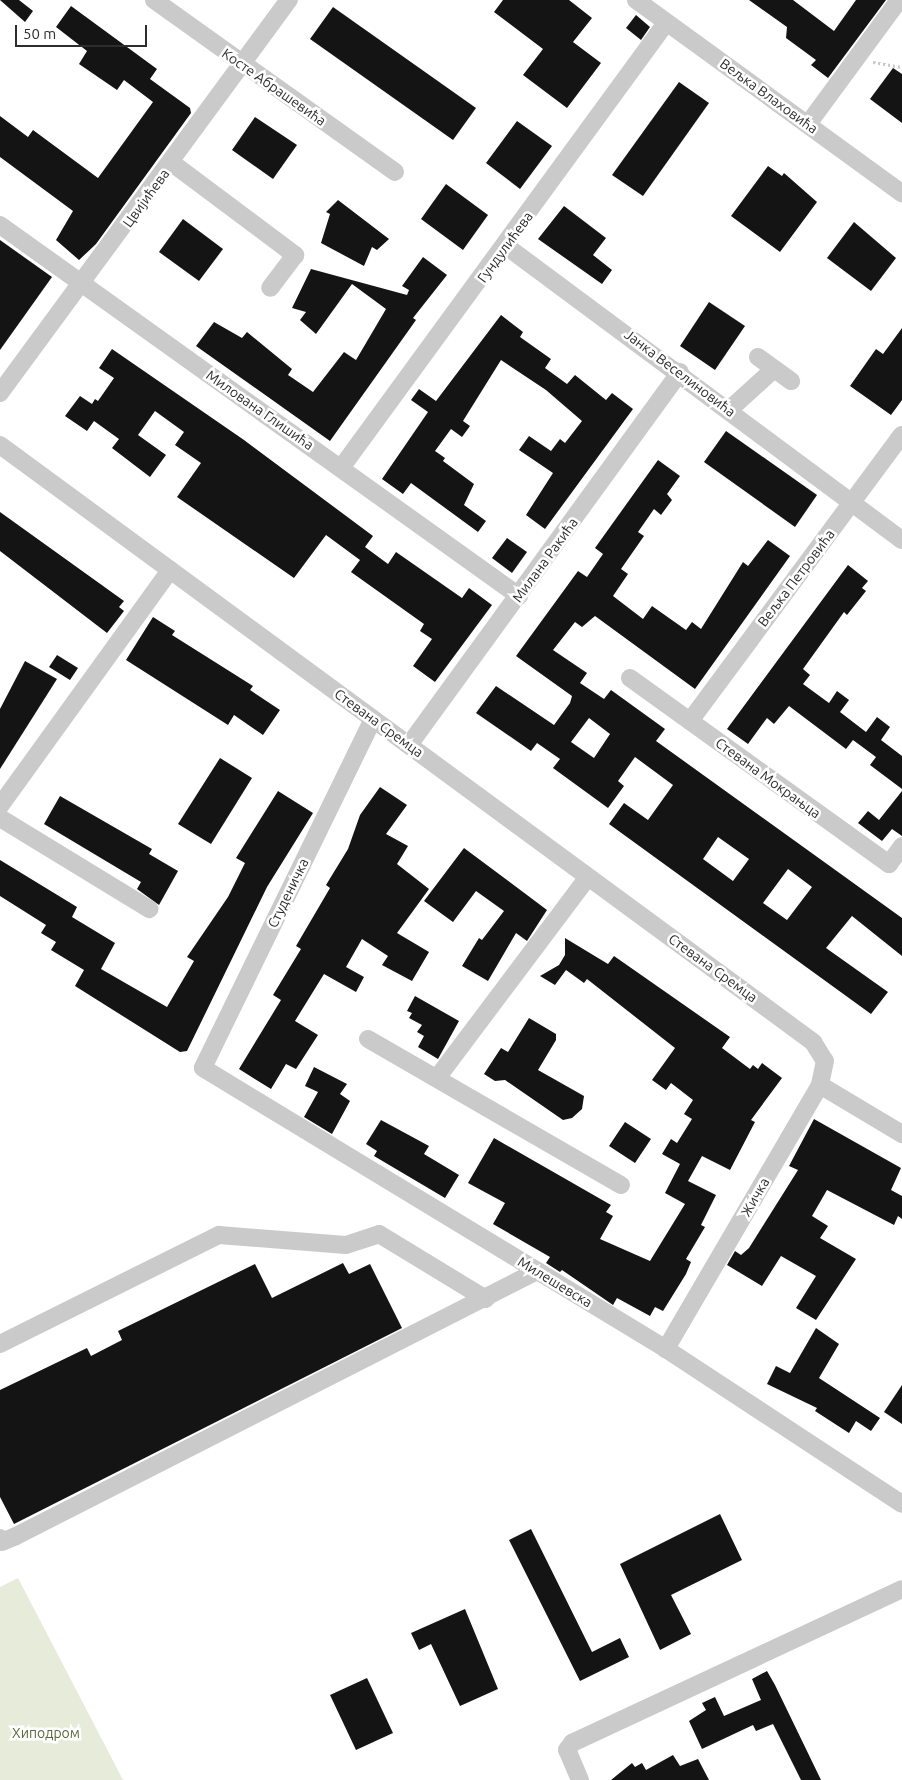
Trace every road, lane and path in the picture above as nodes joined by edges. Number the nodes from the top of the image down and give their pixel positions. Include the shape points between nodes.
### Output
1 (154, 0) edge
2 (289, 0) edge
3 (636, 0) edge
4 (899, 0) edge
5 (666, 23) junction
6 (860, 54) junction
7 (243, 65) junction
8 (902, 67) edge
9 (808, 124) junction
10 (172, 163) junction
11 (395, 172) dead end
12 (902, 193) edge
13 (0, 225) edge
14 (506, 246) junction
15 (83, 285) junction
16 (270, 288) dead end
17 (758, 357) dead end
18 (774, 369) junction
19 (680, 372) junction
20 (791, 381) dead end
21 (0, 393) edge
22 (729, 410) junction
23 (902, 435) edge
24 (0, 445) edge
25 (341, 468) junction
26 (852, 502) junction
27 (902, 540) edge
28 (170, 570) junction
29 (519, 596) junction
30 (630, 678) dead end
31 (374, 719) junction
32 (690, 721) junction
33 (409, 745) junction
34 (0, 806) edge
35 (0, 818) edge
36 (902, 846) edge
37 (588, 876) junction
38 (149, 909) dead end
39 (368, 1039) dead end
40 (813, 1042) joint
41 (203, 1068) joint
42 (437, 1078) junction
43 (820, 1085) junction
44 (902, 1134) edge
45 (621, 1185) dead end
46 (537, 1271) junction
47 (486, 1299) junction
48 (0, 1344) edge
49 (666, 1349) junction
50 (902, 1504) edge
51 (0, 1538) edge
52 (902, 1589) edge
53 (580, 1780) edge

1 - 7 street, Косте Абрашевића
2 - 7 street, Цвијићева
3 - 5 street, Вељка Влаховића
4 - 6 street
5 - 9 street, Вељка Влаховића
5 - 14 street, Гундулићева
6 - 8 path via 869,61
6 - 9 street
7 - 10 street, Цвијићева
7 - 11 street, Косте Абрашевића
9 - 12 street, Вељка Влаховића
10 - 15 street, Цвијићева
10 - 16 street via 295,255
13 - 15 street, Милована Глишића
14 - 19 street, Јанка Веселиновића
14 - 25 street, Гундулићева
15 - 21 street, Цвијићева
15 - 25 street, Милована Глишића
17 - 18 street
18 - 20 street
18 - 22 street
19 - 22 street, Јанка Веселиновића
19 - 29 street, Милана Ракића
22 - 26 street, Јанка Веселиновића
23 - 26 street, Вељка Петровића
24 - 28 street, Стевана Сремца
25 - 29 street, Милована Глишића
26 - 27 street, Јанка Веселиновића
26 - 32 street, Вељка Петровића
28 - 31 street, Стевана Сремца
28 - 34 street
29 - 33 street, Милана Ракића
30 - 32 street, Стевана Мокрањца
31 - 33 street, Стевана Сремца
31 - 41 street, Студеничка
32 - 36 street, Стевана Мокрањца via 889,864
33 - 37 street, Стевана Сремца
35 - 38 street
37 - 40 street, Стевана Сремца
37 - 42 street
39 - 42 street
40 - 43 street, Жичка via 825,1061
41 - 46 street, Милешевска
42 - 45 street
43 - 44 street
43 - 49 street, Жичка
46 - 47 street
46 - 49 street, Милешевска
47 - 48 street via 380,1234 346,1245 219,1235
47 - 51 street via 16,1536 2,1542
49 - 50 street, Милешевска
52 - 53 street via 572,1743 567,1750

